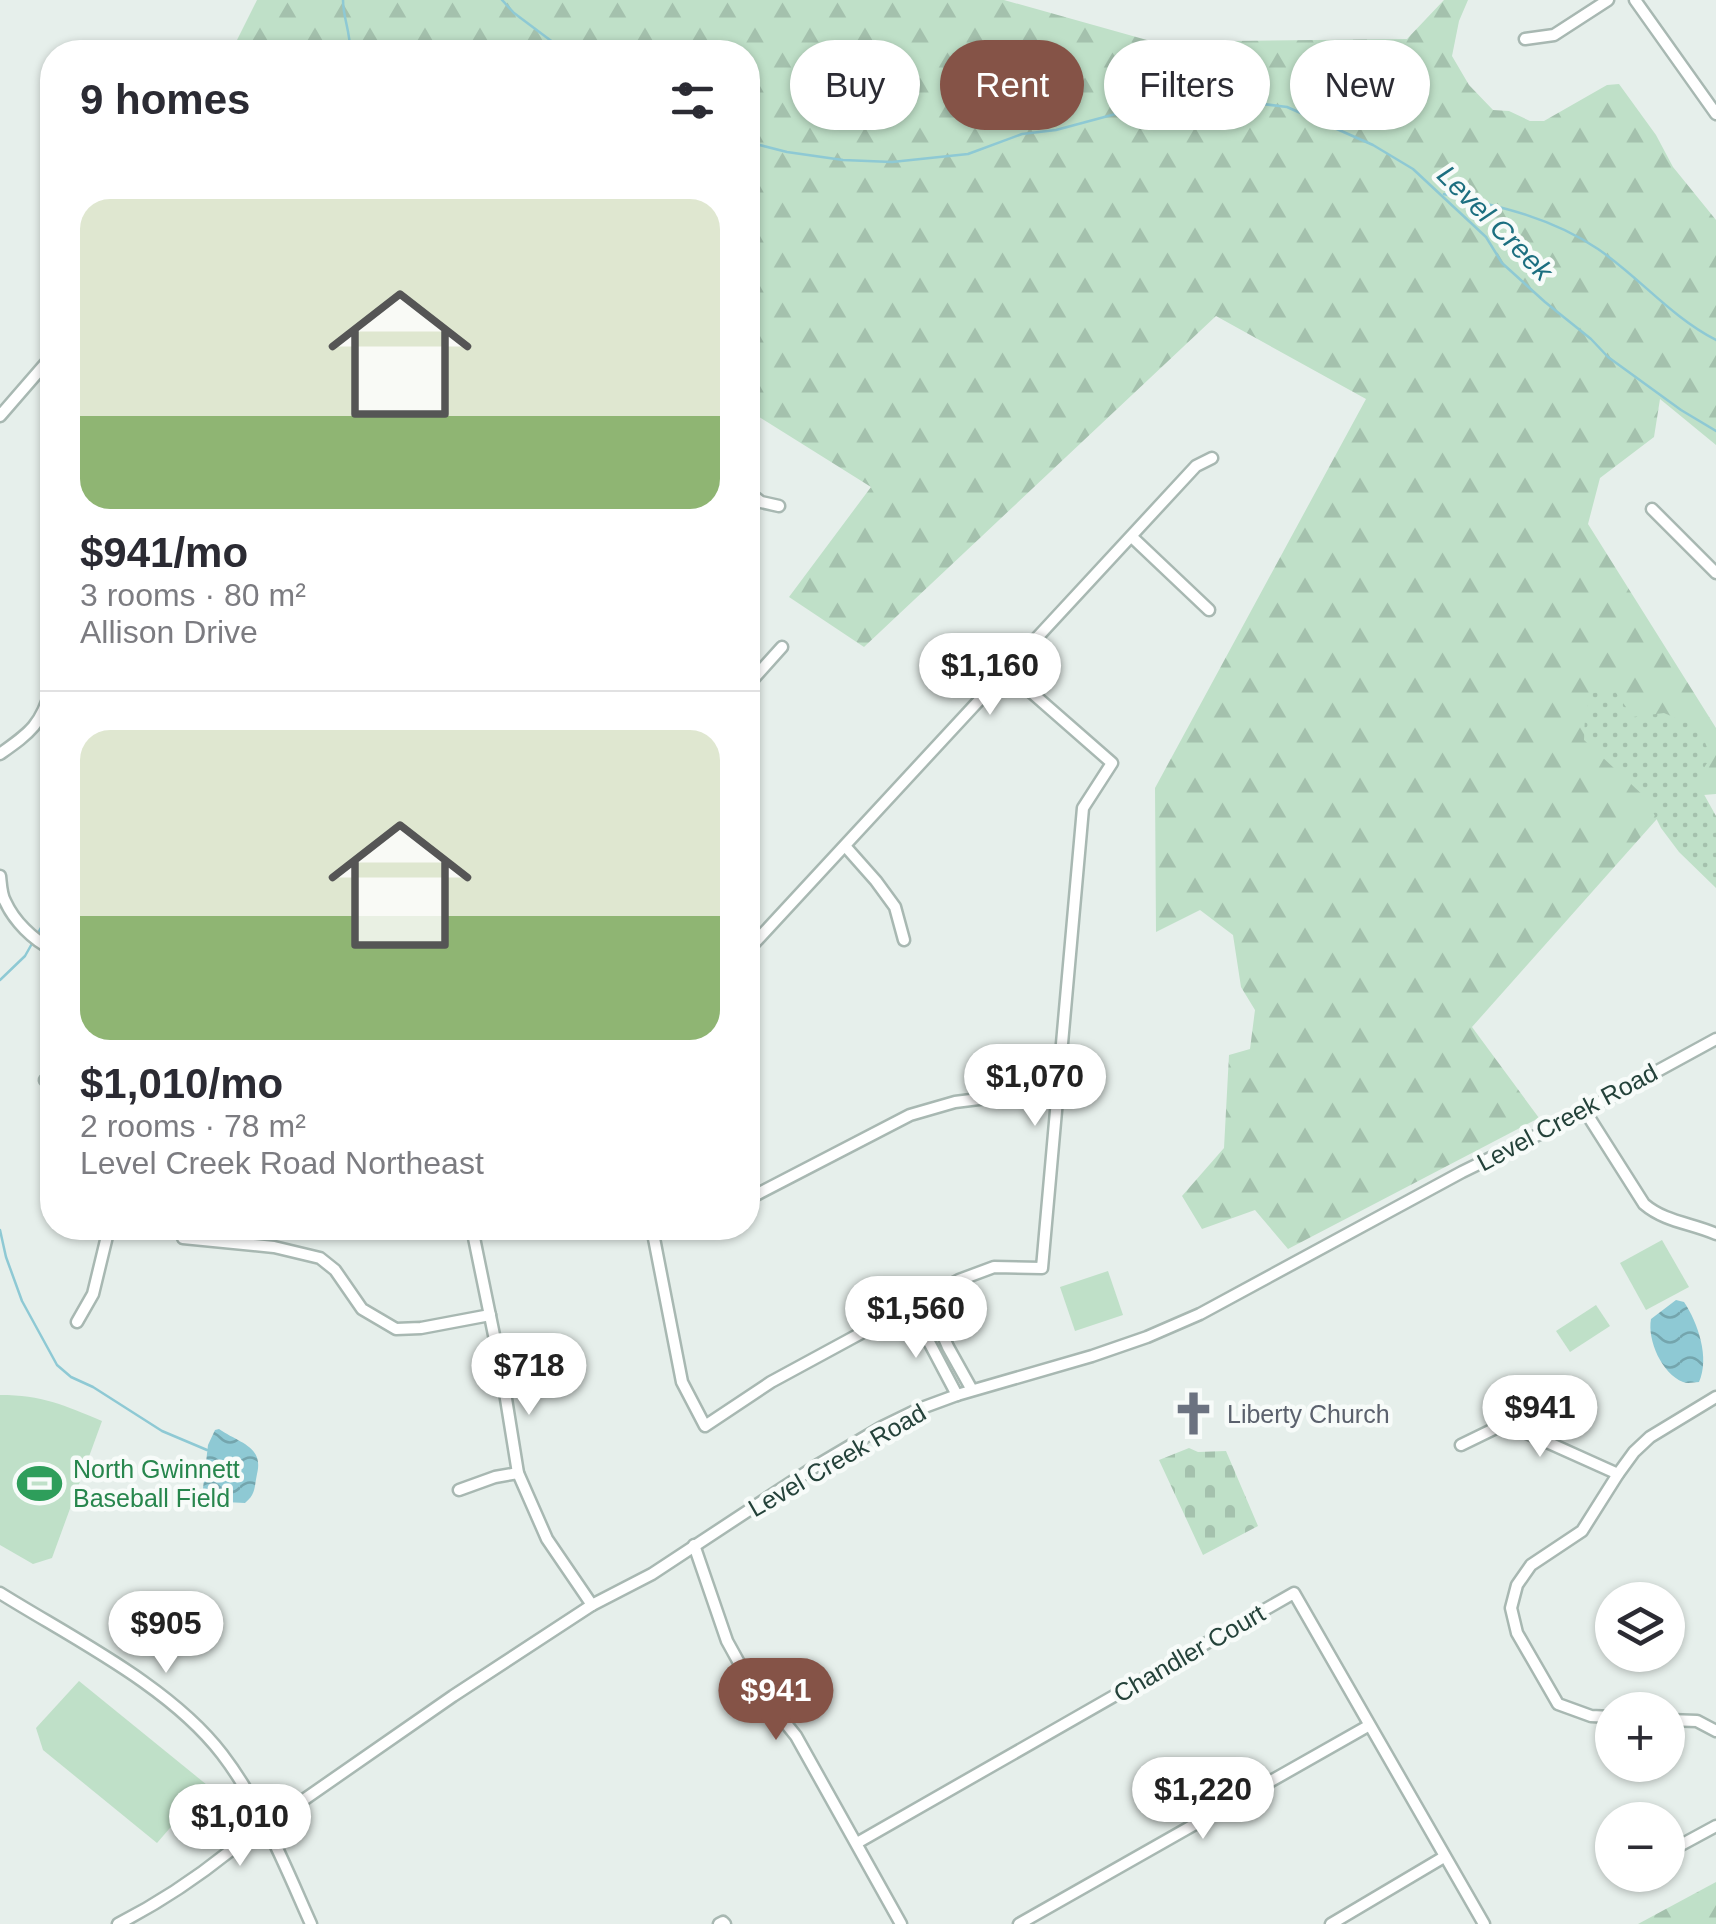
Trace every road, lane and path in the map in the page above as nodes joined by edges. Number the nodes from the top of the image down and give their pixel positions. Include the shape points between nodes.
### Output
1 (1608, 0) edge
2 (1635, 0) edge
3 (1525, 39) dead end
4 (1716, 114) edge
5 (40, 370) edge
6 (0, 416) edge
7 (1212, 458) dead end
8 (760, 501) edge
9 (779, 506) dead end
10 (1652, 509) dead end
11 (1132, 537) junction
12 (1716, 573) edge
13 (1209, 610) dead end
14 (782, 647) dead end
15 (1008, 670) junction
16 (760, 672) edge
17 (40, 718) edge
18 (0, 754) edge
19 (845, 846) junction
20 (0, 876) edge
21 (760, 937) edge
22 (904, 940) dead end
23 (40, 943) edge
24 (1716, 1039) edge
25 (1058, 1098) junction
26 (1585, 1111) junction
27 (760, 1194) edge
28 (1716, 1234) edge
29 (106, 1240) edge
30 (201, 1240) edge
31 (474, 1240) edge
32 (654, 1240) edge
33 (926, 1297) junction
34 (910, 1306) junction
35 (490, 1315) junction
36 (76, 1322) dead end
37 (972, 1390) junction
38 (957, 1395) junction
39 (1716, 1398) edge
40 (1462, 1445) dead end
41 (518, 1473) junction
42 (1618, 1474) junction
43 (459, 1490) dead end
44 (694, 1545) junction
45 (0, 1593) edge
46 (592, 1606) junction
47 (1595, 1716) edge
48 (1685, 1721) edge
49 (1368, 1726) junction
50 (1716, 1732) edge
51 (267, 1826) junction
52 (1716, 1826) edge
53 (857, 1843) junction
54 (1685, 1843) edge
55 (1444, 1857) junction
56 (118, 1924) edge
57 (311, 1924) edge
58 (901, 1924) edge
59 (1019, 1924) edge
60 (1331, 1924) edge
61 (1484, 1924) edge

1 - 3 street via 1554,34
2 - 4 street
5 - 6 street
7 - 11 street via 1196,466
8 - 9 street
10 - 12 street
11 - 13 street
11 - 15 street
14 - 16 street
15 - 19 street
15 - 25 street via 1112,764 1083,808
17 - 18 street
19 - 21 street
19 - 22 street via 895,907
20 - 23 street via 4,900
24 - 26 street, Level Creek Road
25 - 27 street via 971,1100 910,1115
25 - 33 street via 1042,1268 994,1268
26 - 28 street via 1644,1204
26 - 37 street, Level Creek Road via 1200,1314 1092,1356
29 - 36 street via 93,1294
30 - 35 street via 320,1258 362,1310 396,1329
31 - 35 street
32 - 34 street via 682,1382 705,1426
33 - 34 street
33 - 37 street
34 - 38 street
35 - 41 street
37 - 38 street, Level Creek Road
38 - 44 street, Level Creek Road via 882,1427
39 - 42 street via 1650,1437
40 - 42 street via 1498,1426 1520,1430
41 - 43 street
41 - 46 street via 547,1539
42 - 47 street via 1582,1530 1531,1565 1511,1608 1517,1633 1558,1704
44 - 46 street, Level Creek Road
44 - 53 street via 727,1642 796,1736
45 - 51 street via 121,1667 186,1716 222,1754
46 - 51 street, Level Creek Road
48 - 50 street
49 - 53 street, Chandler Court via 1294,1593
49 - 55 street, Chandler Court
49 - 59 street
51 - 56 street, Level Creek Road
51 - 57 street
52 - 54 street
53 - 58 street
55 - 60 street
55 - 61 street, Chandler Court

